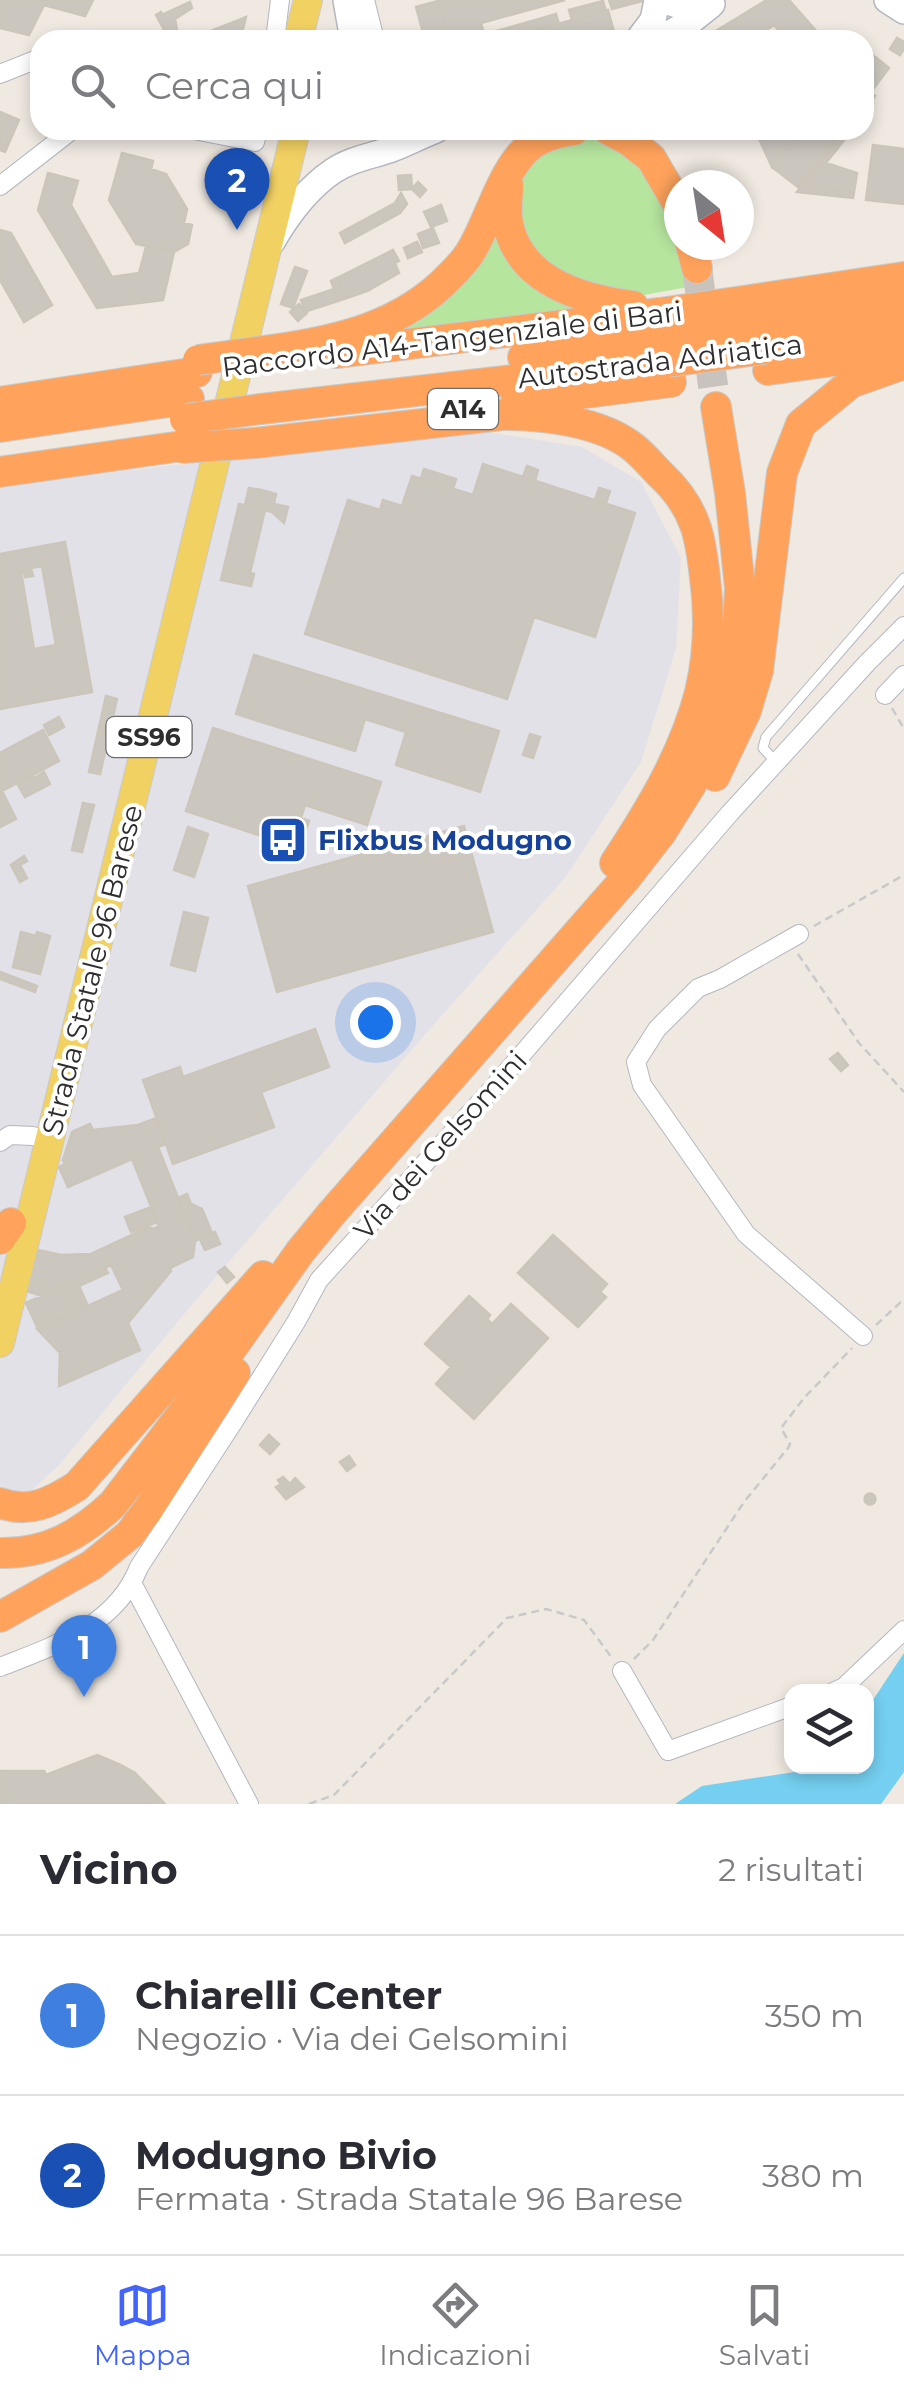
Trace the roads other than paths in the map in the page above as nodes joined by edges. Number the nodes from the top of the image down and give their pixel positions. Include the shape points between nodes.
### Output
1 (280, 0) edge
2 (308, 0) edge
3 (326, 0) edge
4 (346, 0) edge
5 (365, 0) edge
6 (660, 0) edge
7 (887, 0) edge
8 (715, 3) edge
9 (904, 10) edge
10 (276, 30) edge
11 (300, 30) edge
12 (319, 30) edge
13 (351, 30) edge
14 (372, 30) edge
15 (646, 30) edge
16 (675, 30) edge
17 (30, 62) edge
18 (0, 74) edge
19 (59, 140) edge
20 (275, 140) edge
21 (294, 140) edge
22 (410, 140) edge
23 (542, 140) edge
24 (628, 140) edge
25 (508, 176) junction
26 (664, 180) edge
27 (0, 186) edge
28 (267, 251) junction
29 (904, 276) edge
30 (904, 307) edge
31 (904, 330) edge
32 (763, 336) junction
33 (663, 342) junction
34 (904, 352) edge
35 (904, 364) edge
36 (262, 398) junction
37 (0, 402) edge
38 (189, 407) junction
39 (716, 407) tunnel mouth
40 (0, 427) edge
41 (0, 446) edge
42 (0, 472) edge
43 (904, 578) edge
44 (904, 626) edge
45 (904, 675) edge
46 (885, 695) dead end
47 (776, 762) junction
48 (640, 861) junction
49 (800, 934) road end
50 (568, 944) junction
51 (33, 1136) junction
52 (0, 1142) edge
53 (332, 1213) junction
54 (5, 1231) edge
55 (300, 1252) junction
56 (0, 1268) edge
57 (864, 1336) road end
58 (0, 1343) edge
59 (0, 1503) edge
60 (0, 1554) edge
61 (132, 1583) junction
62 (0, 1616) edge
63 (904, 1630) edge
64 (0, 1667) edge
65 (622, 1671) road end
66 (848, 1684) edge
67 (784, 1709) edge
68 (249, 1804) edge

1 - 10 street
2 - 11 main road
3 - 12 main road
4 - 13 main road
5 - 14 street
6 - 8 main road via 690,8
6 - 15 main road
7 - 9 main road
8 - 16 main road
17 - 18 street
19 - 27 street
20 - 51 main road, Strada Statale 96 Barese / SS96
21 - 28 main road, Strada Statale 96 Barese / SS96
22 - 28 main road via 334,170 282,224
23 - 25 highway
24 - 26 highway via 651,158
25 - 33 highway via 507,218 516,248 537,274 575,295 644,308
25 - 36 highway via 470,253 450,276 410,309 342,338
28 - 58 main road, Strada Statale 96 Barese / SS96
29 - 32 highway, Raccordo A14-Tangenziale di Bari / A14
30 - 32 highway, Autostrada Adriatica / A14
31 - 32 highway, Autostrada Adriatica / A14
32 - 33 highway, Raccordo A14-Tangenziale di Bari / A14, bridge
32 - 33 highway, Autostrada Adriatica / A14, bridge
32 - 34 highway, Raccordo A14-Tangenziale di Bari / A14
33 - 36 highway, Autostrada Adriatica / A14
33 - 36 highway, Raccordo A14-Tangenziale di Bari / A14
35 - 48 highway via 851,383 801,424 782,473 763,637 746,712 693,808
36 - 38 highway, Autostrada Adriatica / A14
36 - 38 highway, Raccordo A14-Tangenziale di Bari / A14, bridge
36 - 50 highway via 567,420 632,446 679,492 696,525 709,606 699,695 667,777
37 - 38 highway, Raccordo A14-Tangenziale di Bari / A14 via 34,396
38 - 40 highway, Autostrada Adriatica / A14
38 - 41 highway, Autostrada Adriatica / A14
38 - 42 highway, Raccordo A14-Tangenziale di Bari / A14 via 122,453
39 - 48 highway via 740,588 736,660 708,750
43 - 47 lane via 766,737 763,748
44 - 47 street, Via dei Gelsomini
45 - 46 street
47 - 61 street, Via dei Gelsomini via 319,1280
48 - 50 highway
49 - 57 street via 698,988 636,1062 642,1085 746,1234
50 - 53 highway
51 - 52 street via 10,1135
51 - 54 main road, Strada Statale 96 Barese / SS96
53 - 55 highway
53 - 59 highway via 264,1274 77,1486 30,1508
54 - 56 main road, Strada Statale 96 Barese / SS96
55 - 60 highway via 113,1504 58,1544
55 - 62 highway via 275,1308 130,1534 92,1566
61 - 64 street, Via dei Gelsomini via 98,1621
61 - 68 street
63 - 66 street
65 - 67 street via 668,1751

